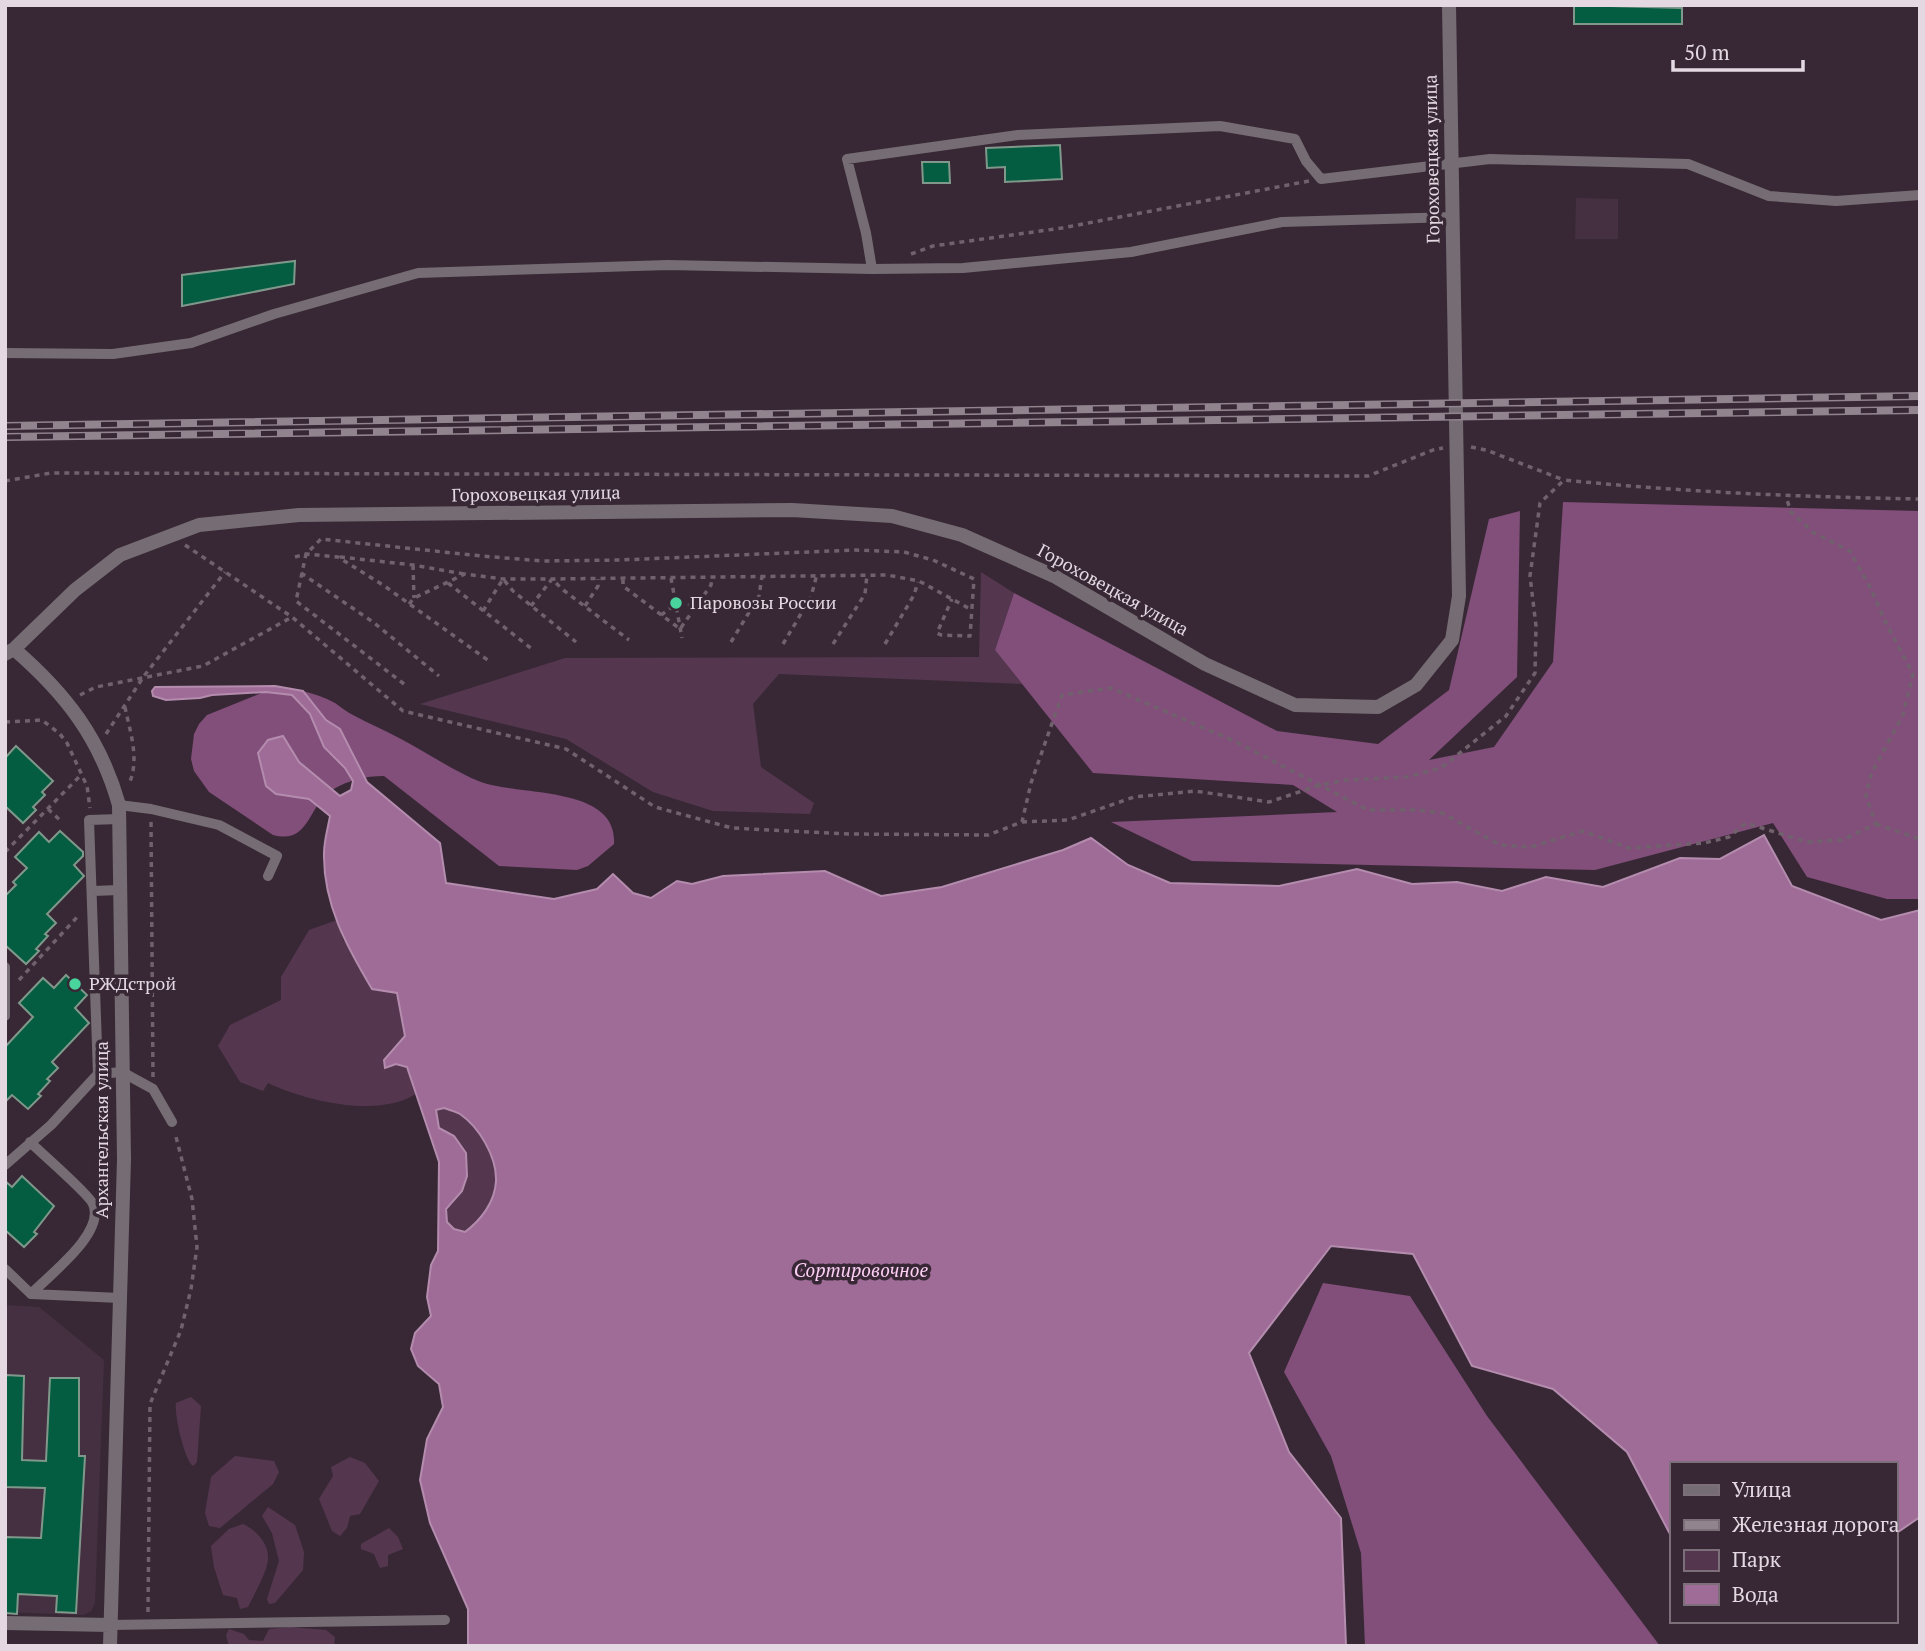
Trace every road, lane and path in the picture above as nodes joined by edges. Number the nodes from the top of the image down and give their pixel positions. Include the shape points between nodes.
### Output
1 (1449, 5) edge
2 (1321, 179) junction
3 (1920, 195) edge
4 (1453, 217) junction
5 (908, 255) dead end
6 (872, 269) junction
7 (5, 353) edge
8 (1464, 445) dead end
9 (1454, 447) dead end
10 (1564, 480) junction
11 (5, 481) edge
12 (1786, 497) junction
13 (1920, 499) edge
14 (169, 535) junction
15 (306, 554) junction
16 (295, 557) dead end
17 (338, 557) junction
18 (413, 565) junction
19 (225, 572) junction
20 (301, 573) junction
21 (466, 574) junction
22 (817, 574) junction
23 (867, 575) junction
24 (762, 576) junction
25 (671, 578) junction
26 (712, 578) junction
27 (503, 579) junction
28 (552, 579) junction
29 (598, 579) junction
30 (622, 579) junction
31 (919, 581) junction
32 (448, 583) junction
33 (414, 598) junction
34 (952, 599) junction
35 (410, 604) junction
36 (675, 605) junction
37 (697, 605) junction
38 (531, 606) junction
39 (585, 606) junction
40 (972, 610) junction
41 (483, 611) junction
42 (661, 615) junction
43 (292, 617) junction
44 (680, 629) junction
45 (682, 638) dead end
46 (629, 640) dead end
47 (576, 642) dead end
48 (732, 642) dead end
49 (783, 644) dead end
50 (833, 644) dead end
51 (885, 644) dead end
52 (532, 649) dead end
53 (10, 651) edge
54 (489, 661) dead end
55 (144, 676) junction
56 (439, 676) dead end
57 (404, 684) dead end
58 (68, 701) junction
59 (125, 707) junction
60 (5, 722) edge
61 (96, 748) junction
62 (82, 774) junction
63 (1320, 785) junction
64 (48, 808) junction
65 (151, 809) junction
66 (119, 812) junction
67 (89, 820) junction
68 (62, 822) dead end
69 (1022, 822) junction
70 (1876, 824) junction
71 (1920, 839) edge
72 (5, 852) edge
73 (268, 876) dead end
74 (119, 890) junction
75 (93, 895) junction
76 (5, 967) edge
77 (6, 993) edge
78 (5, 1016) edge
79 (122, 1072) junction
80 (98, 1074) junction
81 (153, 1089) junction
82 (172, 1122) joint
83 (30, 1142) junction
84 (5, 1165) edge
85 (5, 1269) edge
86 (31, 1294) junction
87 (120, 1298) junction
88 (444, 1620) dead end
89 (5, 1623) edge
90 (110, 1625) junction
91 (148, 1625) junction
92 (110, 1646) edge

1 - 4 street, Гороховецкая улица
2 - 3 lane via 1490,159 1662,163 1688,164 1769,196 1836,201
2 - 5 path via 1062,228 933,246
2 - 6 lane via 1295,139 1220,125 1018,135 847,159
4 - 6 lane via 1282,222 1131,252 963,268
4 - 14 street, Гороховецкая улица via 1459,596 1452,639 1416,685 1378,707 1295,705 1205,664 1055,576 962,535 892,516 792,510 299,515 199,525
6 - 7 lane via 668,265 418,273 274,314 191,344 113,354
8 - 10 path
9 - 11 path via 1433,450 1368,476 51,473
10 - 12 path
10 - 63 path via 1540,503 1530,576 1535,673 1506,716 1441,768 1406,777
12 - 13 path
12 - 70 path via 1791,512 1814,534 1850,551 1913,674 1903,715 1871,774 1866,796
14 - 19 path
14 - 53 street, Гороховецкая улица via 120,555
15 - 16 path
15 - 17 path
15 - 20 path
15 - 40 path via 321,539 543,561 904,552 974,579
17 - 18 path
17 - 35 path
18 - 21 path
18 - 33 path
19 - 43 path
19 - 55 path
20 - 56 path via 373,622
20 - 57 path via 296,601
21 - 27 path
21 - 32 path
22 - 23 path
22 - 24 path
22 - 49 path via 811,597
23 - 31 path
23 - 50 path via 865,594
24 - 26 path
24 - 48 path via 759,596
25 - 26 path
25 - 30 path
25 - 36 path
26 - 37 path
27 - 28 path
27 - 38 path
27 - 41 path
28 - 29 path
28 - 38 path
28 - 39 path
29 - 30 path
29 - 39 path
30 - 42 path via 623,586
31 - 34 path
31 - 51 path
32 - 33 path
32 - 41 path
33 - 35 path
34 - 40 path
34 - 40 path via 937,633 970,636
35 - 54 path
36 - 37 path
36 - 42 path
36 - 44 path
37 - 44 path
38 - 47 path
39 - 46 path
41 - 52 path
42 - 44 path
43 - 55 path via 203,666
43 - 69 path via 403,711 566,749 655,807 732,828 849,834 988,835
44 - 45 path
53 - 58 street, Архангельская улица via 40,671
55 - 58 path via 96,687
55 - 59 path
58 - 61 street, Архангельская улица
59 - 61 path
59 - 66 path via 135,752 132,777
60 - 62 path via 42,720 60,734
61 - 66 street, Архангельская улица via 110,775
62 - 64 path
62 - 67 path via 90,800
63 - 69 path via 1269,802 1195,791 1134,797 1068,820
63 - 69 path via 1234,741 1111,688 1062,695
63 - 70 path via 1368,810 1442,813 1500,845 1531,847 1583,831 1629,848 1704,843 1729,837 1746,823 1807,842 1842,840
64 - 68 path
64 - 72 path
65 - 66 lane
65 - 73 lane via 219,825 277,856
65 - 81 path
66 - 67 lane
66 - 74 street, Архангельская улица
67 - 75 lane
70 - 71 path
74 - 75 lane
74 - 79 street, Архангельская улица
75 - 77 path
75 - 80 lane
76 - 77 lane
77 - 78 lane
79 - 80 lane
79 - 81 lane
79 - 87 street, Архангельская улица
80 - 83 lane
81 - 82 lane
82 - 91 path via 192,1199 197,1247 181,1330 150,1404
83 - 84 lane
83 - 86 lane via 93,1203 96,1221 86,1239
85 - 86 lane
86 - 87 lane
87 - 90 street, Архангельская улица
88 - 91 lane
89 - 90 street
90 - 91 lane
90 - 92 street, Архангельская улица

